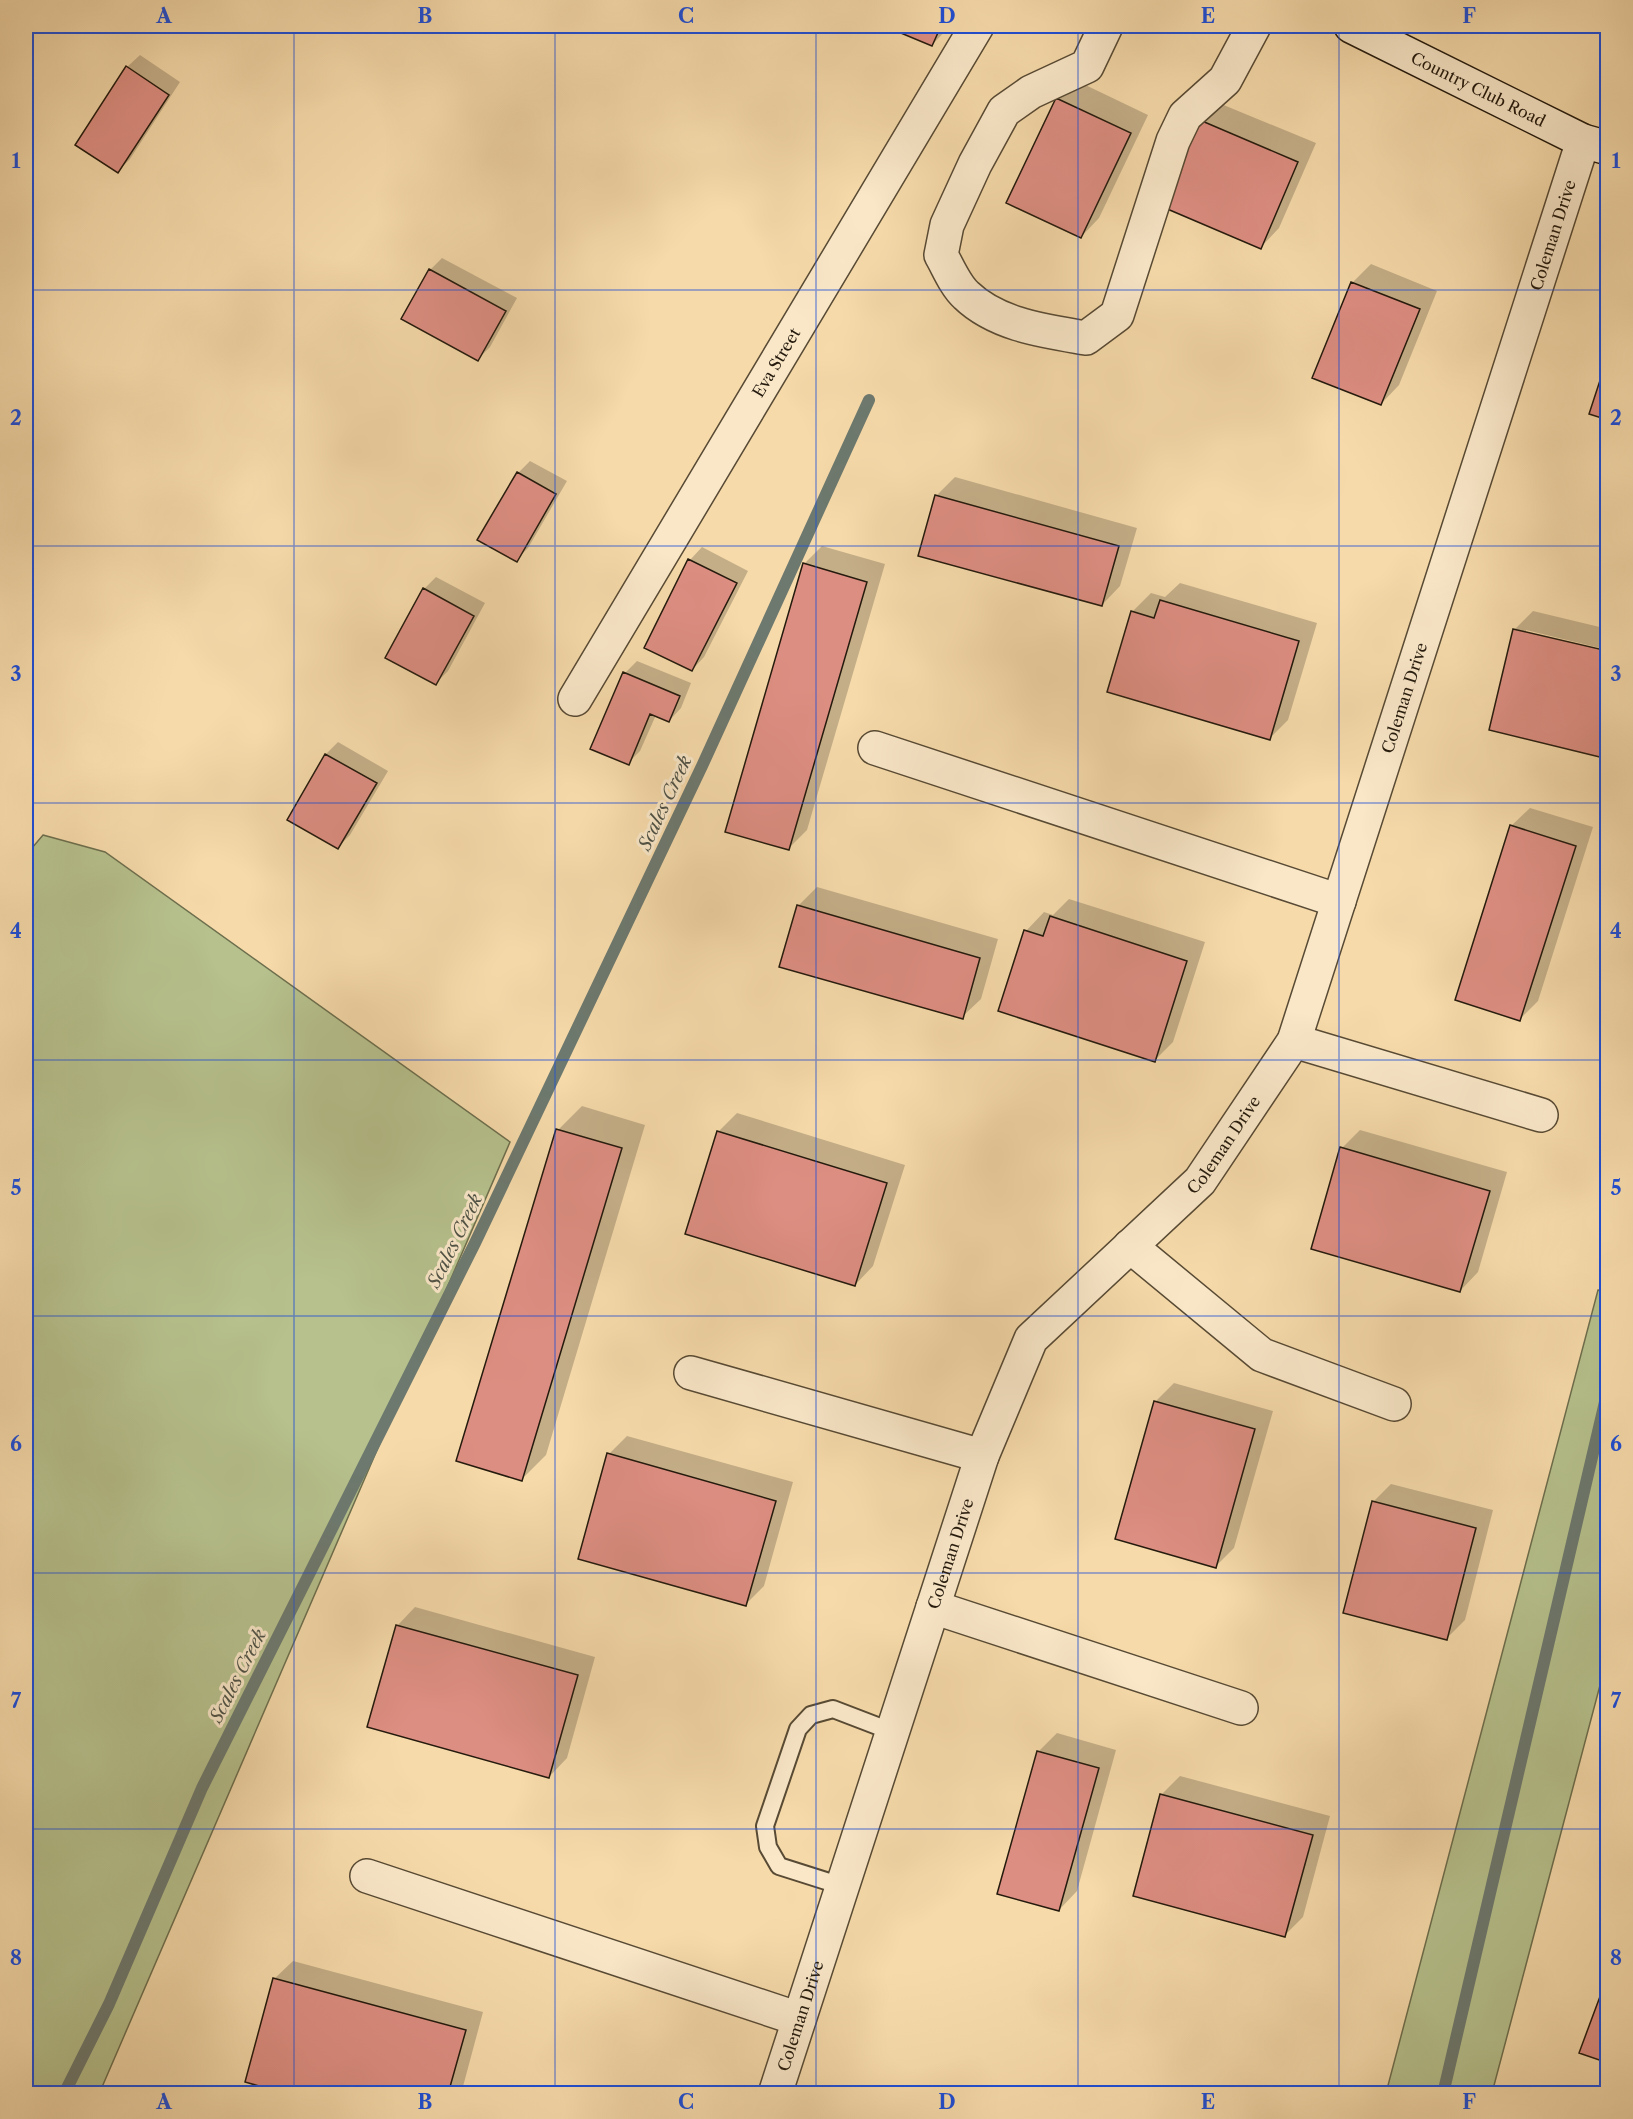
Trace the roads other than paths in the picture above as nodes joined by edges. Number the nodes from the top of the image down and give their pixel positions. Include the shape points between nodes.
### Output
1 (977, 26) edge
2 (1106, 26) edge
3 (1254, 26) edge
4 (1351, 26) edge
5 (1595, 144) edge
6 (575, 699) dead end
7 (875, 748) dead end
8 (1339, 901) junction
9 (1294, 1041) junction
10 (1541, 1114) dead end
11 (1130, 1246) junction
12 (691, 1373) dead end
13 (1394, 1404) dead end
14 (982, 1456) junction
15 (933, 1606) junction
16 (1241, 1708) dead end
17 (893, 1732) junction
18 (367, 1876) dead end
19 (842, 1886) junction
20 (799, 2019) junction
21 (775, 2094) edge

1 - 6 street, Eva Street
2 - 3 street via 1087,66 1031,92 1004,111 947,225 941,255 964,294 999,317 1044,331 1086,338 1117,315 1173,141 1185,116 1225,80
4 - 5 street, Country Club Road
5 - 8 street, Coleman Drive
7 - 8 street
8 - 9 street, Coleman Drive
9 - 10 street
9 - 11 street, Coleman Drive via 1200,1181
11 - 13 street via 1262,1355
11 - 14 street, Coleman Drive via 1031,1339
12 - 14 street
14 - 15 street, Coleman Drive
15 - 16 street
15 - 17 street, Coleman Drive
17 - 19 street, Coleman Drive
17 - 19 lane via 834,1709 811,1715 798,1729 765,1826 768,1848 779,1866
18 - 20 street
19 - 20 street, Coleman Drive
20 - 21 street, Coleman Drive

